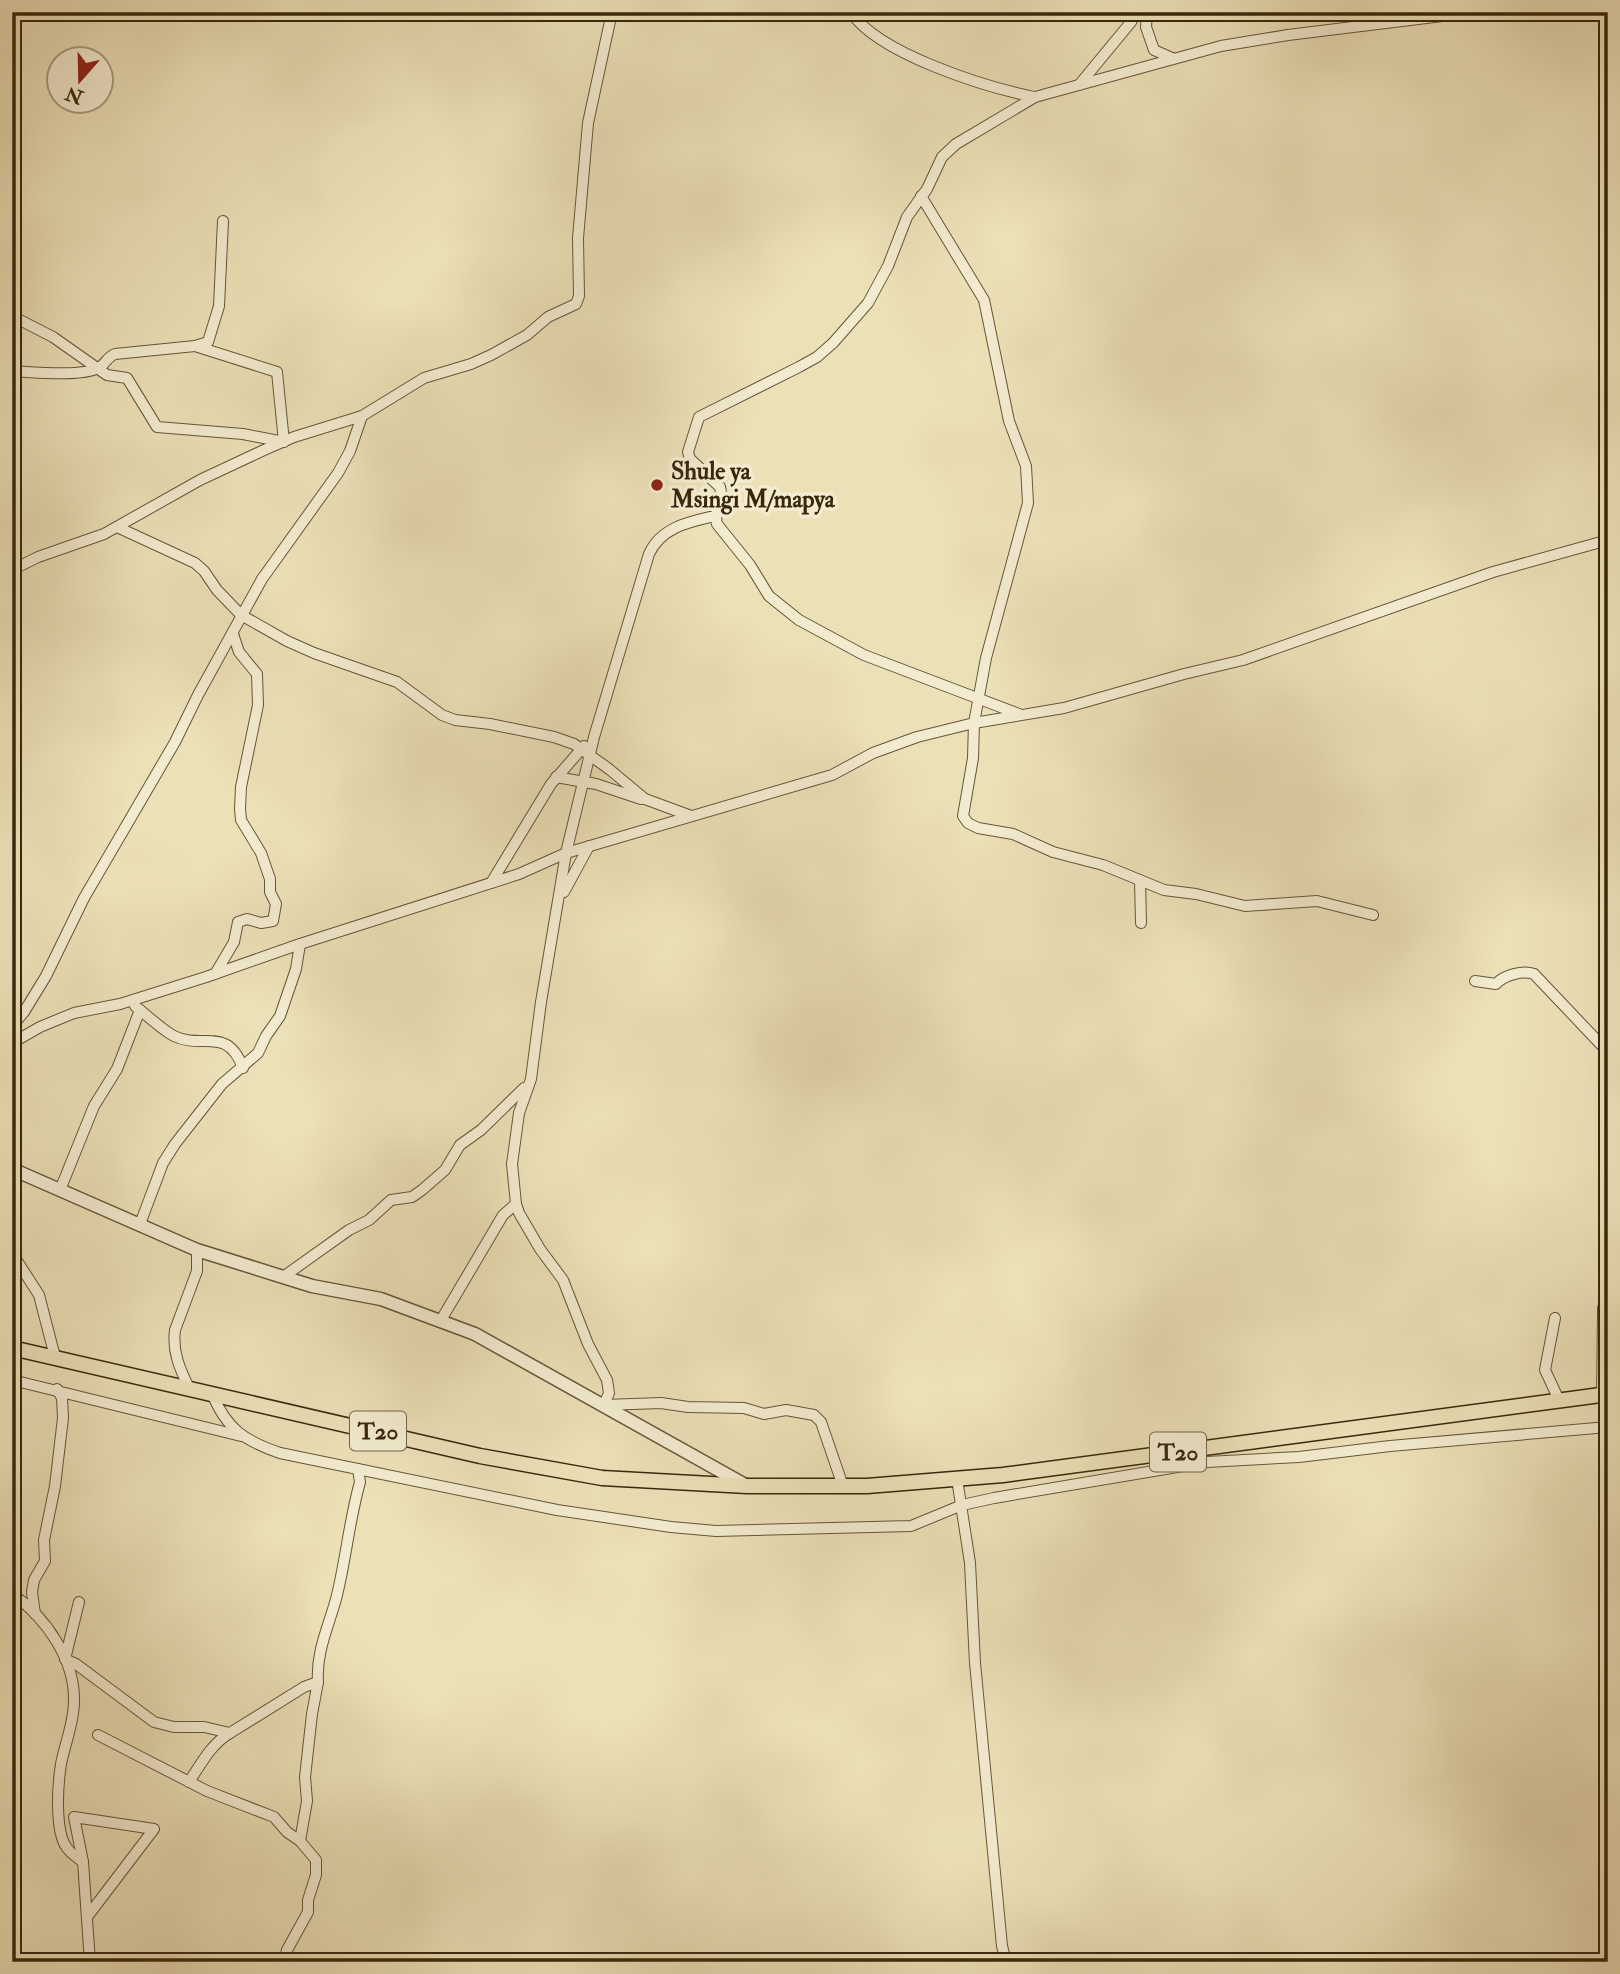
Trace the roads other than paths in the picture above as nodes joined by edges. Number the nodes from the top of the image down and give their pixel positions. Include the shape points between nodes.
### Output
1 (612, 12) edge
2 (850, 12) edge
3 (1136, 12) edge
4 (1147, 12) edge
5 (1475, 12) edge
6 (1177, 59) junction
7 (1079, 85) junction
8 (1035, 97) junction
9 (921, 196) junction
10 (223, 221) dead end
11 (12, 316) edge
12 (195, 346) junction
13 (97, 369) junction
14 (12, 371) edge
15 (362, 416) junction
16 (284, 442) junction
17 (715, 516) junction
18 (117, 527) junction
19 (1608, 540) edge
20 (12, 570) edge
21 (241, 615) junction
22 (233, 634) junction
23 (979, 697) junction
24 (1021, 714) junction
25 (974, 723) junction
26 (594, 737) junction
27 (581, 749) junction
28 (590, 756) junction
29 (556, 777) junction
30 (584, 781) junction
31 (645, 800) junction
32 (692, 816) junction
33 (589, 846) junction
34 (566, 853) junction
35 (1140, 880) junction
36 (491, 884) junction
37 (558, 901) junction
38 (1373, 915) dead end
39 (1141, 923) dead end
40 (300, 944) junction
41 (215, 974) junction
42 (1475, 981) dead end
43 (129, 1001) junction
44 (140, 1010) junction
45 (12, 1026) edge
46 (12, 1043) edge
47 (1608, 1052) edge
48 (243, 1068) junction
49 (531, 1079) junction
50 (12, 1169) edge
51 (60, 1190) junction
52 (516, 1204) junction
53 (140, 1224) junction
54 (197, 1250) junction
55 (12, 1253) edge
56 (283, 1277) junction
57 (1608, 1301) edge
58 (1555, 1318) dead end
59 (441, 1320) junction
60 (12, 1348) edge
61 (55, 1357) junction
62 (12, 1380) edge
63 (189, 1388) junction
64 (57, 1389) junction
65 (212, 1393) junction
66 (1605, 1394) edge
67 (1559, 1400) junction
68 (604, 1405) junction
69 (1608, 1427) edge
70 (241, 1436) junction
71 (358, 1469) junction
72 (957, 1479) junction
73 (747, 1486) junction
74 (843, 1486) junction
75 (961, 1505) junction
76 (12, 1594) edge
77 (79, 1602) dead end
78 (36, 1615) junction
79 (65, 1660) junction
80 (318, 1682) junction
81 (230, 1733) junction
82 (98, 1735) dead end
83 (188, 1782) junction
84 (300, 1840) junction
85 (83, 1862) junction
86 (87, 1917) junction
87 (90, 1962) edge
88 (284, 1962) edge
89 (1006, 1962) edge

1 - 15 street via 588,124 576,304 491,355 424,378
2 - 8 street via 869,32 916,57 987,85
3 - 7 street
4 - 6 street via 1146,27 1154,50
5 - 6 street via 1258,40
6 - 7 street
7 - 8 street
8 - 9 street via 948,150
9 - 17 street via 868,303 833,343 799,368 699,416 688,455 721,489
9 - 23 street via 984,300 1009,421 1027,474 1028,503
10 - 12 street via 218,315 211,338
11 - 13 street via 53,337
12 - 13 street via 115,354
12 - 16 street via 277,372
13 - 14 street
13 - 16 street via 127,378 157,427
15 - 16 street
15 - 21 street via 338,472
16 - 18 street via 200,480
17 - 23 street via 769,597 799,620 864,655
17 - 26 street via 676,527 652,549
18 - 20 street
18 - 21 street via 195,562
19 - 24 street via 1493,572 1243,660 1064,708
21 - 22 street
21 - 27 street via 314,653 397,682 442,715 554,737
22 - 41 street via 239,652 257,674 258,705 241,787 241,820 261,853 276,904 273,921 238,922 234,942
22 - 45 street via 99,871 46,976
23 - 24 street
23 - 25 street
24 - 25 street
25 - 32 street via 888,746 832,775
25 - 35 street via 973,758 962,813 965,820
26 - 27 street
26 - 28 street
27 - 28 street
27 - 29 street
28 - 30 street
28 - 31 street
29 - 30 street
29 - 36 street
30 - 31 street
30 - 34 street
31 - 32 street
32 - 33 street
33 - 34 street
33 - 37 street
34 - 36 street
34 - 37 street
35 - 38 street via 1166,891 1245,906 1317,901
35 - 39 street
36 - 40 street
37 - 49 street
40 - 41 street
40 - 48 street via 280,1016 258,1053
41 - 43 street
42 - 47 street via 1496,984 1521,973 1534,974
43 - 44 street
43 - 46 street via 74,1013
44 - 48 street via 177,1038 224,1044
44 - 51 street
48 - 53 street via 222,1084 175,1144
49 - 52 street via 519,1113 512,1164
49 - 56 street via 514,1100 460,1145 445,1170 422,1190 412,1197 391,1200 369,1220
50 - 51 street
51 - 53 street
52 - 59 street via 503,1215
52 - 68 street via 565,1284 609,1384
53 - 54 street
54 - 56 street
54 - 63 street via 197,1271 174,1340
55 - 61 street via 39,1295
56 - 59 street via 381,1299
57 - 66 street via 1603,1308
58 - 67 street via 1545,1370
59 - 68 street
60 - 61 main road, T20
61 - 63 main road, T20
62 - 64 street
63 - 65 main road, T20
64 - 70 street
64 - 78 street via 64,1418 44,1540 45,1561 32,1592
65 - 70 street via 219,1412
65 - 73 main road, T20 via 480,1456 602,1478
66 - 67 main road, T20
67 - 72 main road, T20
68 - 73 street
68 - 74 street via 661,1403 814,1415 820,1419
69 - 75 street via 1207,1462
70 - 71 street via 280,1453
71 - 75 street via 557,1510 716,1531 911,1526
71 - 80 street via 360,1482 317,1665
72 - 74 main road, T20
72 - 75 street
73 - 74 main road, T20
75 - 89 street
76 - 78 street
77 - 79 street
78 - 79 street
79 - 81 street via 154,1722
79 - 85 street via 73,1678 75,1703 57,1804 66,1848
80 - 81 street
80 - 84 street
81 - 83 street via 220,1738
82 - 83 street
83 - 84 street via 274,1817
84 - 88 street via 316,1860 316,1875 308,1913
85 - 86 street
85 - 86 street via 74,1817 154,1829
86 - 87 street

